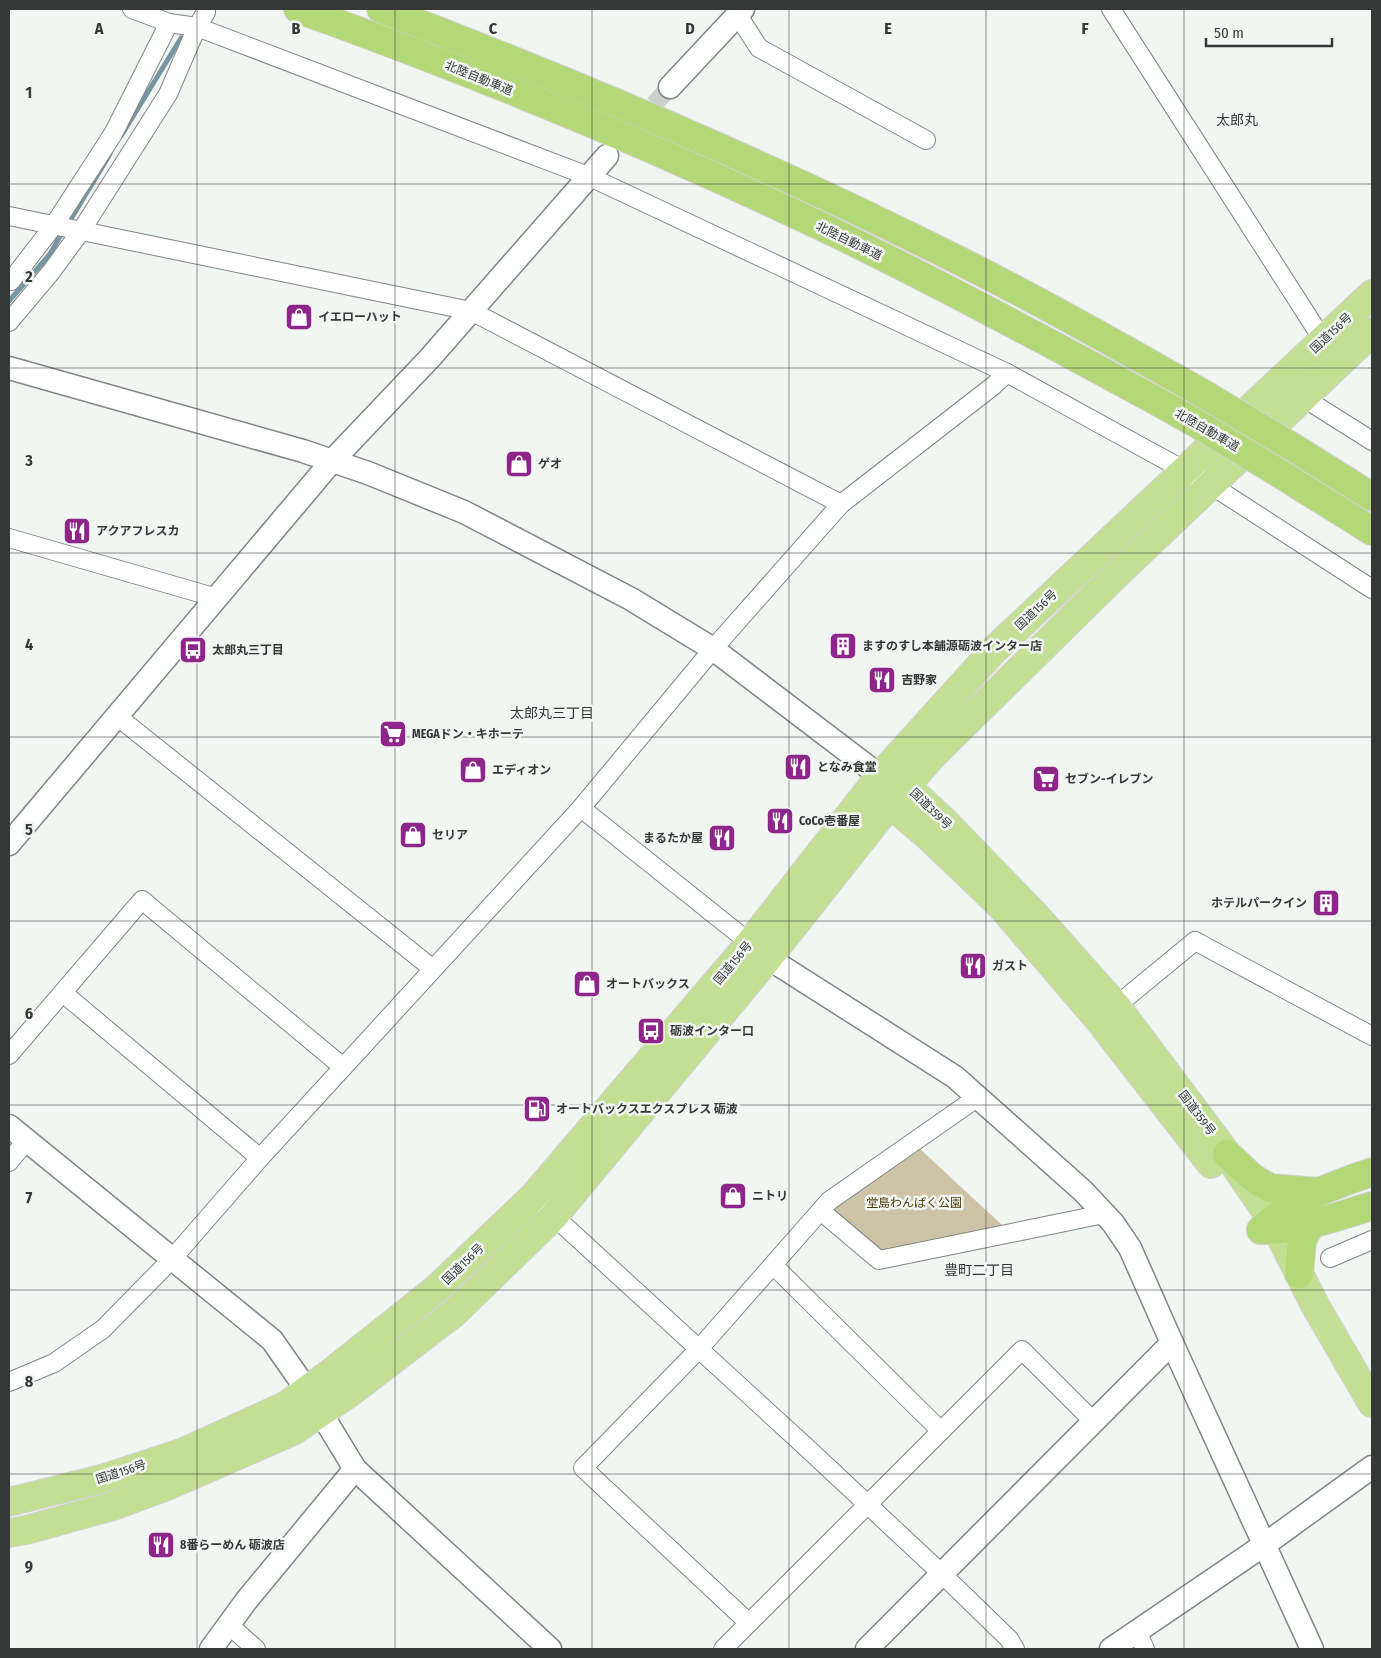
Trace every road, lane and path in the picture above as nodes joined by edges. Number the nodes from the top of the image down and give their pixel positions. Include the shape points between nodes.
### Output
1 (132, 9) edge
2 (298, 9) edge
3 (381, 9) edge
4 (1111, 9) edge
5 (740, 11) edge
6 (201, 19) junction
7 (169, 22) junction
8 (670, 87) tunnel mouth
9 (926, 140) dead end
10 (607, 156) tunnel mouth
11 (588, 176) junction
12 (9, 216) edge
13 (67, 228) junction
14 (11, 281) dead end
15 (1372, 294) edge
16 (470, 311) junction
17 (9, 322) edge
18 (1372, 332) edge
19 (1323, 340) junction
20 (1339, 363) junction
21 (9, 368) edge
22 (1007, 374) junction
23 (1304, 398) junction
24 (1372, 441) edge
25 (332, 461) junction
26 (1185, 472) junction
27 (1211, 485) junction
28 (1372, 497) edge
29 (841, 504) junction
30 (1372, 531) edge
31 (9, 538) edge
32 (1372, 589) edge
33 (217, 598) junction
34 (713, 649) junction
35 (118, 717) junction
36 (880, 776) junction
37 (898, 795) junction
38 (581, 808) junction
39 (9, 844) edge
40 (759, 950) junction
41 (433, 969) junction
42 (63, 993) junction
43 (1116, 1006) junction
44 (1372, 1036) edge
45 (9, 1056) edge
46 (343, 1067) junction
47 (978, 1097) junction
48 (9, 1126) edge
49 (26, 1140) junction
50 (1227, 1154) junction
51 (260, 1158) junction
52 (9, 1162) edge
53 (1372, 1172) edge
54 (1320, 1192) junction
55 (533, 1197) junction
56 (1372, 1206) edge
57 (821, 1211) junction
58 (1104, 1214) junction
59 (554, 1217) junction
60 (1310, 1226) junction
61 (1270, 1227) junction
62 (1372, 1240) edge
63 (1330, 1258) dead end
64 (172, 1259) junction
65 (773, 1265) junction
66 (1299, 1274) junction
67 (1316, 1307) junction
68 (1172, 1343) junction
69 (698, 1350) junction
70 (9, 1382) edge
71 (314, 1401) junction
72 (1372, 1403) edge
73 (1094, 1421) junction
74 (941, 1431) junction
75 (1372, 1466) edge
76 (355, 1469) junction
77 (9, 1502) edge
78 (868, 1504) junction
79 (9, 1533) edge
80 (1264, 1545) junction
81 (942, 1574) junction
82 (749, 1623) junction
83 (229, 1625) junction
84 (1141, 1640) edge
85 (211, 1649) edge
86 (256, 1649) edge
87 (550, 1649) edge
88 (723, 1649) edge
89 (867, 1649) edge
90 (1015, 1649) edge
91 (1111, 1649) edge
92 (1312, 1649) edge

1 - 7 street
2 - 30 highway, 北陸自動車道, bridge via 604,129 830,231 1070,353 1189,419
3 - 28 highway, bridge via 597,95 838,201 1088,329 1208,396
4 - 19 street
5 - 8 street
5 - 9 street via 759,48
6 - 7 street
6 - 11 street
6 - 13 street via 168,94
7 - 13 street
10 - 11 street
11 - 16 street
11 - 22 street
12 - 13 street
13 - 14 street
13 - 16 street
13 - 17 street via 51,272
15 - 19 highway, 国道156号
16 - 25 street via 430,359
16 - 29 street
18 - 20 highway, 国道156号
19 - 20 street
19 - 26 highway, 国道156号
20 - 23 highway, 国道156号
21 - 25 street
22 - 26 street
22 - 29 street
23 - 24 street
23 - 27 highway, 国道156号
25 - 33 street
25 - 34 street via 464,512 631,600
26 - 27 street
26 - 36 highway, 国道156号 via 994,650
27 - 32 street
27 - 37 highway, 国道156号 via 932,756
29 - 34 street
31 - 33 street
33 - 35 street
34 - 36 street
34 - 38 street
35 - 39 street
35 - 41 street
36 - 37 highway, 国道359号
36 - 40 highway, 国道156号
37 - 40 highway, 国道156号
37 - 43 highway, 国道359号 via 943,820 1035,915
37 - 61 highway, 国道359号 via 928,836 1002,907 1100,1020
38 - 40 street
38 - 41 street
40 - 47 street via 956,1077
40 - 55 highway, 国道156号
40 - 59 highway, 国道156号
41 - 46 street
42 - 45 street
42 - 46 street via 142,900
42 - 51 street
43 - 44 street via 1195,941
43 - 50 highway, 国道359号
46 - 51 street
47 - 57 street via 829,1201
47 - 58 street via 1083,1191
48 - 49 street
49 - 52 street
49 - 64 street
50 - 54 highway via 1270,1188
50 - 61 highway, 国道359号
51 - 64 street
53 - 54 highway
54 - 61 highway via 1295,1205
55 - 59 street
55 - 71 highway, 国道156号
56 - 60 highway
57 - 58 street via 879,1260
57 - 65 street
58 - 68 street via 1130,1248
59 - 69 street
59 - 71 highway, 国道156号 via 454,1313 348,1394
60 - 61 highway
60 - 66 highway via 1302,1241
61 - 66 highway, 国道359号
61 - 67 highway, 国道359号
62 - 63 street
64 - 70 street via 103,1330 54,1363
64 - 71 street via 272,1340
65 - 69 street
65 - 74 street
66 - 67 highway, 国道359号
67 - 72 highway, 国道359号
68 - 73 street
68 - 80 street
69 - 78 street
69 - 82 street via 583,1468
71 - 76 street
71 - 77 highway, 国道156号 via 284,1406 184,1452 105,1478
71 - 79 highway, 国道156号 via 293,1431 167,1486 113,1506
73 - 74 street via 1022,1350
73 - 81 street
74 - 78 street
75 - 80 street
76 - 83 street
76 - 87 street
78 - 81 street
78 - 82 street
80 - 84 street
80 - 92 street
81 - 89 street
81 - 90 street via 1009,1639
82 - 88 street
83 - 85 street
83 - 86 street
84 - 91 street

